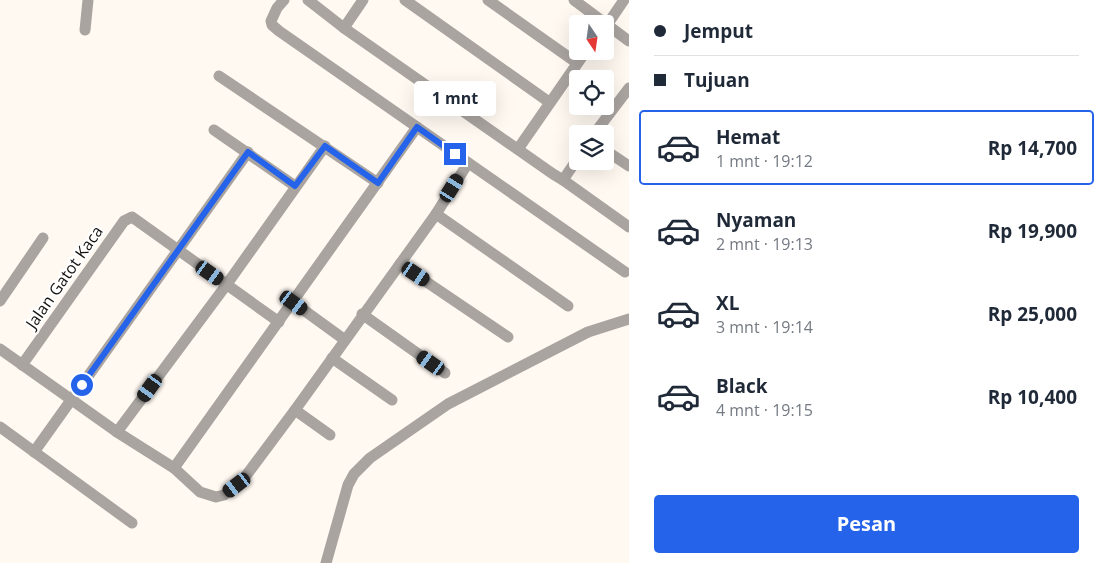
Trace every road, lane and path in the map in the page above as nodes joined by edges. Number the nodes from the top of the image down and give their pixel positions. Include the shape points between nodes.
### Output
1 (88, 0) edge
2 (284, 0) edge
3 (308, 0) edge
4 (363, 0) edge
5 (405, 0) edge
6 (488, 0) edge
7 (574, 0) edge
8 (624, 0) edge
9 (592, 15) edge
10 (614, 15) edge
11 (344, 28) junction
12 (85, 30) dead end
13 (614, 32) edge
14 (629, 41) edge
15 (578, 60) edge
16 (576, 63) junction
17 (219, 76) dead end
18 (629, 88) edge
19 (626, 101) edge
20 (549, 102) junction
21 (603, 125) edge
22 (417, 127) junction
23 (214, 130) dead end
24 (325, 146) junction
25 (518, 150) junction
26 (248, 152) junction
27 (614, 156) edge
28 (468, 163) junction
29 (629, 166) edge
30 (570, 170) edge
31 (563, 180) junction
32 (378, 183) junction
33 (295, 186) junction
34 (436, 214) junction
35 (629, 227) edge
36 (43, 238) dead end
37 (178, 250) junction
38 (400, 264) junction
39 (625, 272) dead end
40 (227, 284) junction
41 (0, 301) edge
42 (294, 303) junction
43 (568, 306) dead end
44 (362, 314) junction
45 (629, 319) edge
46 (280, 322) junction
47 (508, 336) dead end
48 (345, 340) junction
49 (0, 349) edge
50 (332, 358) junction
51 (22, 365) junction
52 (445, 373) dead end
53 (71, 400) junction
54 (392, 400) dead end
55 (295, 410) junction
56 (0, 427) edge
57 (117, 432) junction
58 (330, 435) dead end
59 (34, 452) junction
60 (174, 468) junction
61 (132, 523) dead end
62 (326, 563) edge

1 - 12 street
2 - 22 street via 277,8 272,25
3 - 11 street
4 - 11 street
5 - 20 street
6 - 16 street
7 - 9 street
8 - 10 street
11 - 25 street
13 - 14 street
15 - 16 street
16 - 20 street
17 - 24 street
18 - 19 street
19 - 21 street
20 - 25 street
22 - 28 street
22 - 32 street
23 - 26 street
24 - 32 street
24 - 33 street
25 - 31 street
26 - 33 street
26 - 37 street
27 - 29 street
28 - 34 street
28 - 39 street
30 - 31 street
31 - 35 street
32 - 42 street
33 - 40 street
34 - 38 street
34 - 43 street
36 - 41 street
37 - 40 street
37 - 51 street, Jalan Gatot Kaca via 138,220 132,217 124,221
37 - 53 street
38 - 44 street
38 - 47 street
40 - 46 street
40 - 57 street
42 - 46 street
42 - 48 street
44 - 48 street
44 - 52 street
45 - 62 street via 588,332 448,404 370,458 348,485
46 - 60 street
48 - 50 street
49 - 51 street
50 - 54 street
50 - 55 street
51 - 53 street
53 - 57 street
53 - 59 street
55 - 58 street
55 - 60 street via 245,477 224,495 216,497 200,492
56 - 59 street
57 - 60 street
59 - 61 street

